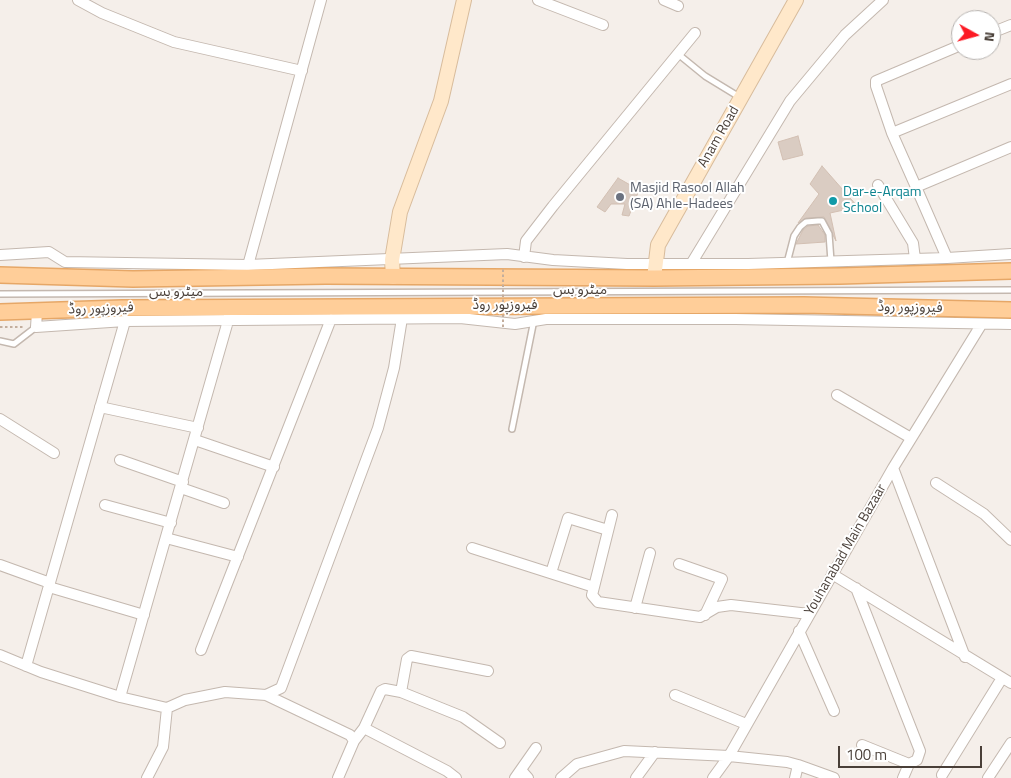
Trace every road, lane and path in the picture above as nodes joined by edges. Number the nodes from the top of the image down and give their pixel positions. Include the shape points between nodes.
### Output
1 (78, 0) edge
2 (321, 0) edge
3 (464, 0) edge
4 (538, 0) edge
5 (664, 0) edge
6 (796, 0) edge
7 (883, 0) edge
8 (678, 6) dead end
9 (603, 25) dead end
10 (695, 33) dead end
11 (951, 49) edge
12 (678, 54) junction
13 (302, 71) junction
14 (1011, 84) edge
15 (741, 98) junction
16 (892, 134) junction
17 (1011, 147) edge
18 (878, 185) dead end
19 (916, 187) junction
20 (1011, 254) edge
21 (0, 255) edge
22 (524, 257) junction
23 (947, 258) junction
24 (915, 259) junction
25 (392, 260) junction
26 (787, 263) junction
27 (691, 264) junction
28 (836, 267) junction
29 (503, 269) dead end
30 (654, 270) junction
31 (748, 270) junction
32 (247, 271) junction
33 (1011, 271) edge
34 (0, 275) edge
35 (393, 277) junction
36 (1011, 290) edge
37 (0, 294) edge
38 (1011, 310) edge
39 (0, 312) edge
40 (230, 313) junction
41 (403, 313) junction
42 (36, 319) junction
43 (331, 319) junction
44 (534, 320) junction
45 (125, 321) junction
46 (1011, 324) edge
47 (981, 325) junction
48 (23, 326) dead end
49 (0, 327) edge
50 (503, 327) dead end
51 (0, 341) edge
52 (836, 395) dead end
53 (100, 407) junction
54 (0, 419) edge
55 (198, 428) junction
56 (512, 429) dead end
57 (911, 438) junction
58 (195, 440) junction
59 (54, 452) dead end
60 (120, 460) dead end
61 (274, 467) junction
62 (893, 468) junction
63 (936, 483) dead end
64 (182, 485) junction
65 (224, 504) dead end
66 (105, 506) dead end
67 (612, 515) dead end
68 (171, 523) junction
69 (608, 530) junction
70 (166, 538) junction
71 (1011, 540) edge
72 (472, 548) dead end
73 (650, 553) dead end
74 (238, 557) junction
75 (679, 564) dead end
76 (0, 565) edge
77 (551, 573) junction
78 (832, 574) junction
79 (49, 585) junction
80 (594, 587) junction
81 (856, 588) junction
82 (635, 608) junction
83 (809, 614) junction
84 (144, 615) junction
85 (705, 615) junction
86 (799, 632) junction
87 (201, 650) dead end
88 (0, 655) edge
89 (965, 657) junction
90 (26, 666) junction
91 (488, 671) dead end
92 (1007, 681) edge
93 (401, 692) junction
94 (266, 695) junction
95 (675, 695) dead end
96 (120, 697) junction
97 (167, 708) junction
98 (834, 711) dead end
99 (746, 724) junction
100 (364, 728) junction
101 (354, 741) junction
102 (500, 743) dead end
103 (1011, 743) edge
104 (862, 745) dead end
105 (536, 748) dead end
106 (654, 752) junction
107 (729, 756) junction
108 (909, 764) junction
109 (798, 765) junction
110 (521, 775) edge
111 (942, 775) dead end
112 (147, 778) edge
113 (338, 778) edge
114 (456, 778) edge
115 (561, 778) edge
116 (636, 778) edge
117 (714, 778) edge
118 (795, 778) edge
119 (834, 778) edge
120 (903, 778) edge
121 (988, 778) edge

1 - 13 street via 174,42
2 - 13 street
3 - 25 street via 441,102 400,212
4 - 9 street
5 - 8 street
6 - 15 street, Anam Road
7 - 27 street via 845,35 790,101
10 - 12 street
11 - 16 street via 876,81
12 - 15 lane via 705,76
12 - 22 street via 526,241
13 - 32 street
14 - 16 street
15 - 30 street, Anam Road via 658,245
16 - 19 street
17 - 19 street
18 - 24 street via 913,243
19 - 23 street
20 - 23 street
21 - 32 street via 49,252 65,262
22 - 25 street via 484,254
22 - 30 street
23 - 24 street
24 - 28 street
25 - 32 street
25 - 35 street
26 - 28 street
26 - 28 lane via 794,236 800,227 806,222 822,221 829,234
26 - 31 street
27 - 30 street
27 - 31 street
28 - 31 main road
28 - 33 main road
29 - 50 path, bridge
30 - 31 main road
30 - 35 main road
32 - 34 main road via 133,279
32 - 35 main road
36 - 37 lane, میٹرو بس
38 - 41 main road, فیروزپور روڈ via 804,305
39 - 42 main road, فیروزپور روڈ
40 - 41 main road, فیروزپور روڈ
40 - 42 main road, فیروزپور روڈ via 122,308
40 - 43 street
40 - 45 street
40 - 55 street
41 - 43 street
41 - 44 street via 515,324
41 - 94 street via 394,368 371,450 281,688
42 - 45 street
42 - 51 lane via 14,344
43 - 61 street
44 - 47 street via 735,319
44 - 56 lane
45 - 53 street
46 - 47 street
47 - 57 street, Youhanabad Main Bazaar
48 - 49 path
52 - 57 street
53 - 55 street
53 - 79 street
54 - 59 street
55 - 58 street
57 - 62 street, Youhanabad Main Bazaar
58 - 61 street
58 - 64 street
60 - 64 street
61 - 74 street
62 - 78 street, Youhanabad Main Bazaar
62 - 89 street
63 - 71 street via 984,514
64 - 65 street
64 - 68 street
66 - 68 street
67 - 69 street
68 - 70 street
69 - 77 street via 568,518
69 - 80 street
70 - 74 street
70 - 84 street
72 - 77 street
73 - 82 street
74 - 87 street
75 - 85 street via 722,580
76 - 79 street
77 - 80 street
78 - 81 street
78 - 83 street, Youhanabad Main Bazaar
79 - 84 street
79 - 90 street
80 - 82 street via 592,595 598,602
81 - 89 street
81 - 108 street via 920,751 917,760
82 - 85 street
83 - 85 street via 731,605 718,607
83 - 86 street, Youhanabad Main Bazaar
84 - 96 street
86 - 98 street
86 - 99 street, Youhanabad Main Bazaar
88 - 90 street
89 - 92 street
90 - 96 street
91 - 93 street via 411,656 407,659
92 - 111 street
93 - 100 street via 381,691
93 - 102 street via 463,717
94 - 97 street via 224,692 185,700
94 - 101 street via 350,735
95 - 99 street
96 - 97 street
97 - 112 street via 163,747
99 - 107 street, Youhanabad Main Bazaar
100 - 101 street
100 - 114 street
101 - 113 street
103 - 121 street
104 - 108 street
105 - 110 street
106 - 107 street
106 - 115 street via 624,751 591,759 577,764
106 - 116 street
107 - 109 street
107 - 117 street, Youhanabad Main Bazaar
108 - 120 street
109 - 118 street
109 - 119 street

